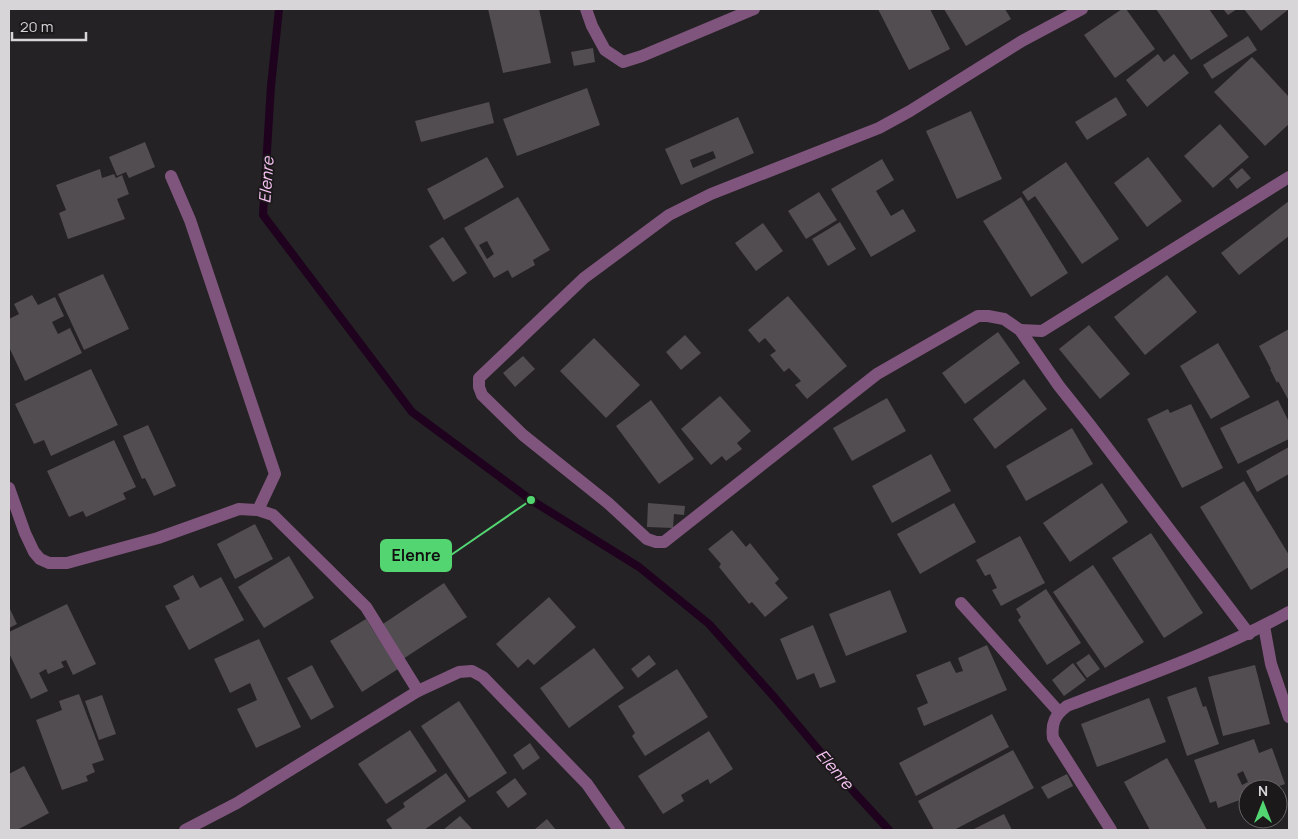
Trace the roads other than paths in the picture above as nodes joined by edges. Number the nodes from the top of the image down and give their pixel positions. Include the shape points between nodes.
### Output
1 (586, 9) edge
2 (754, 9) edge
3 (1082, 9) edge
4 (171, 176) dead end
5 (1289, 177) edge
6 (1020, 330) junction
7 (9, 488) edge
8 (258, 510) junction
9 (961, 603) dead end
10 (1289, 612) edge
11 (1264, 626) junction
12 (1249, 634) junction
13 (418, 691) junction
14 (1059, 712) junction
15 (1289, 717) edge
16 (185, 830) edge
17 (619, 830) edge
18 (1111, 830) edge

1 - 2 street via 605,50 623,62
3 - 6 street via 1022,41 879,128 711,194 669,215 584,278 479,378 479,387 482,395 523,435 608,503 647,539 664,542 877,374 978,316 1004,319
4 - 8 street via 190,220 276,474
5 - 6 street via 1042,331
6 - 12 street via 1059,386
7 - 8 street via 34,552 49,562 67,563 158,538 238,509
8 - 13 street via 273,515 366,607
9 - 14 street
10 - 11 street
11 - 12 street
11 - 15 street via 1271,664
12 - 14 street via 1067,706
13 - 16 street via 237,803
13 - 17 street via 459,672 472,671 483,677 587,784
14 - 18 street via 1052,727 1053,738

